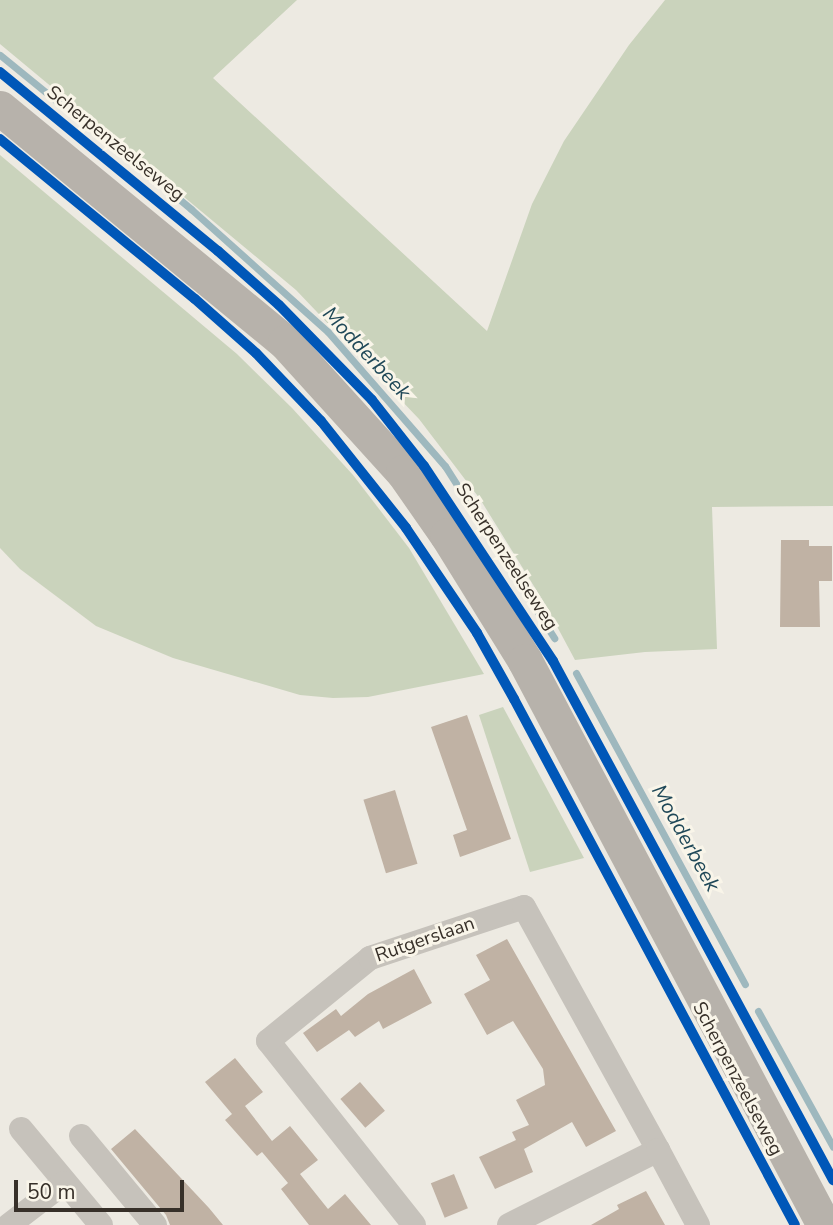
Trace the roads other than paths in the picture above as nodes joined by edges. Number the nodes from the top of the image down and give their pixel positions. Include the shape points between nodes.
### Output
1 (0, 108) edge
2 (21, 1129) dead end
3 (81, 1136) dead end
4 (658, 1150) junction
5 (64, 1182) junction
6 (9, 1225) edge
7 (101, 1225) edge
8 (155, 1225) edge
9 (414, 1225) edge
10 (509, 1225) edge
11 (698, 1225) edge
12 (824, 1225) edge

1 - 12 main road, Scherpenzeelseweg via 285,342 403,472 525,661
2 - 5 street
3 - 8 street
4 - 9 street, Rutgerslaan via 524,907 370,958 268,1041
4 - 10 street
4 - 11 street
5 - 6 street
5 - 7 street

